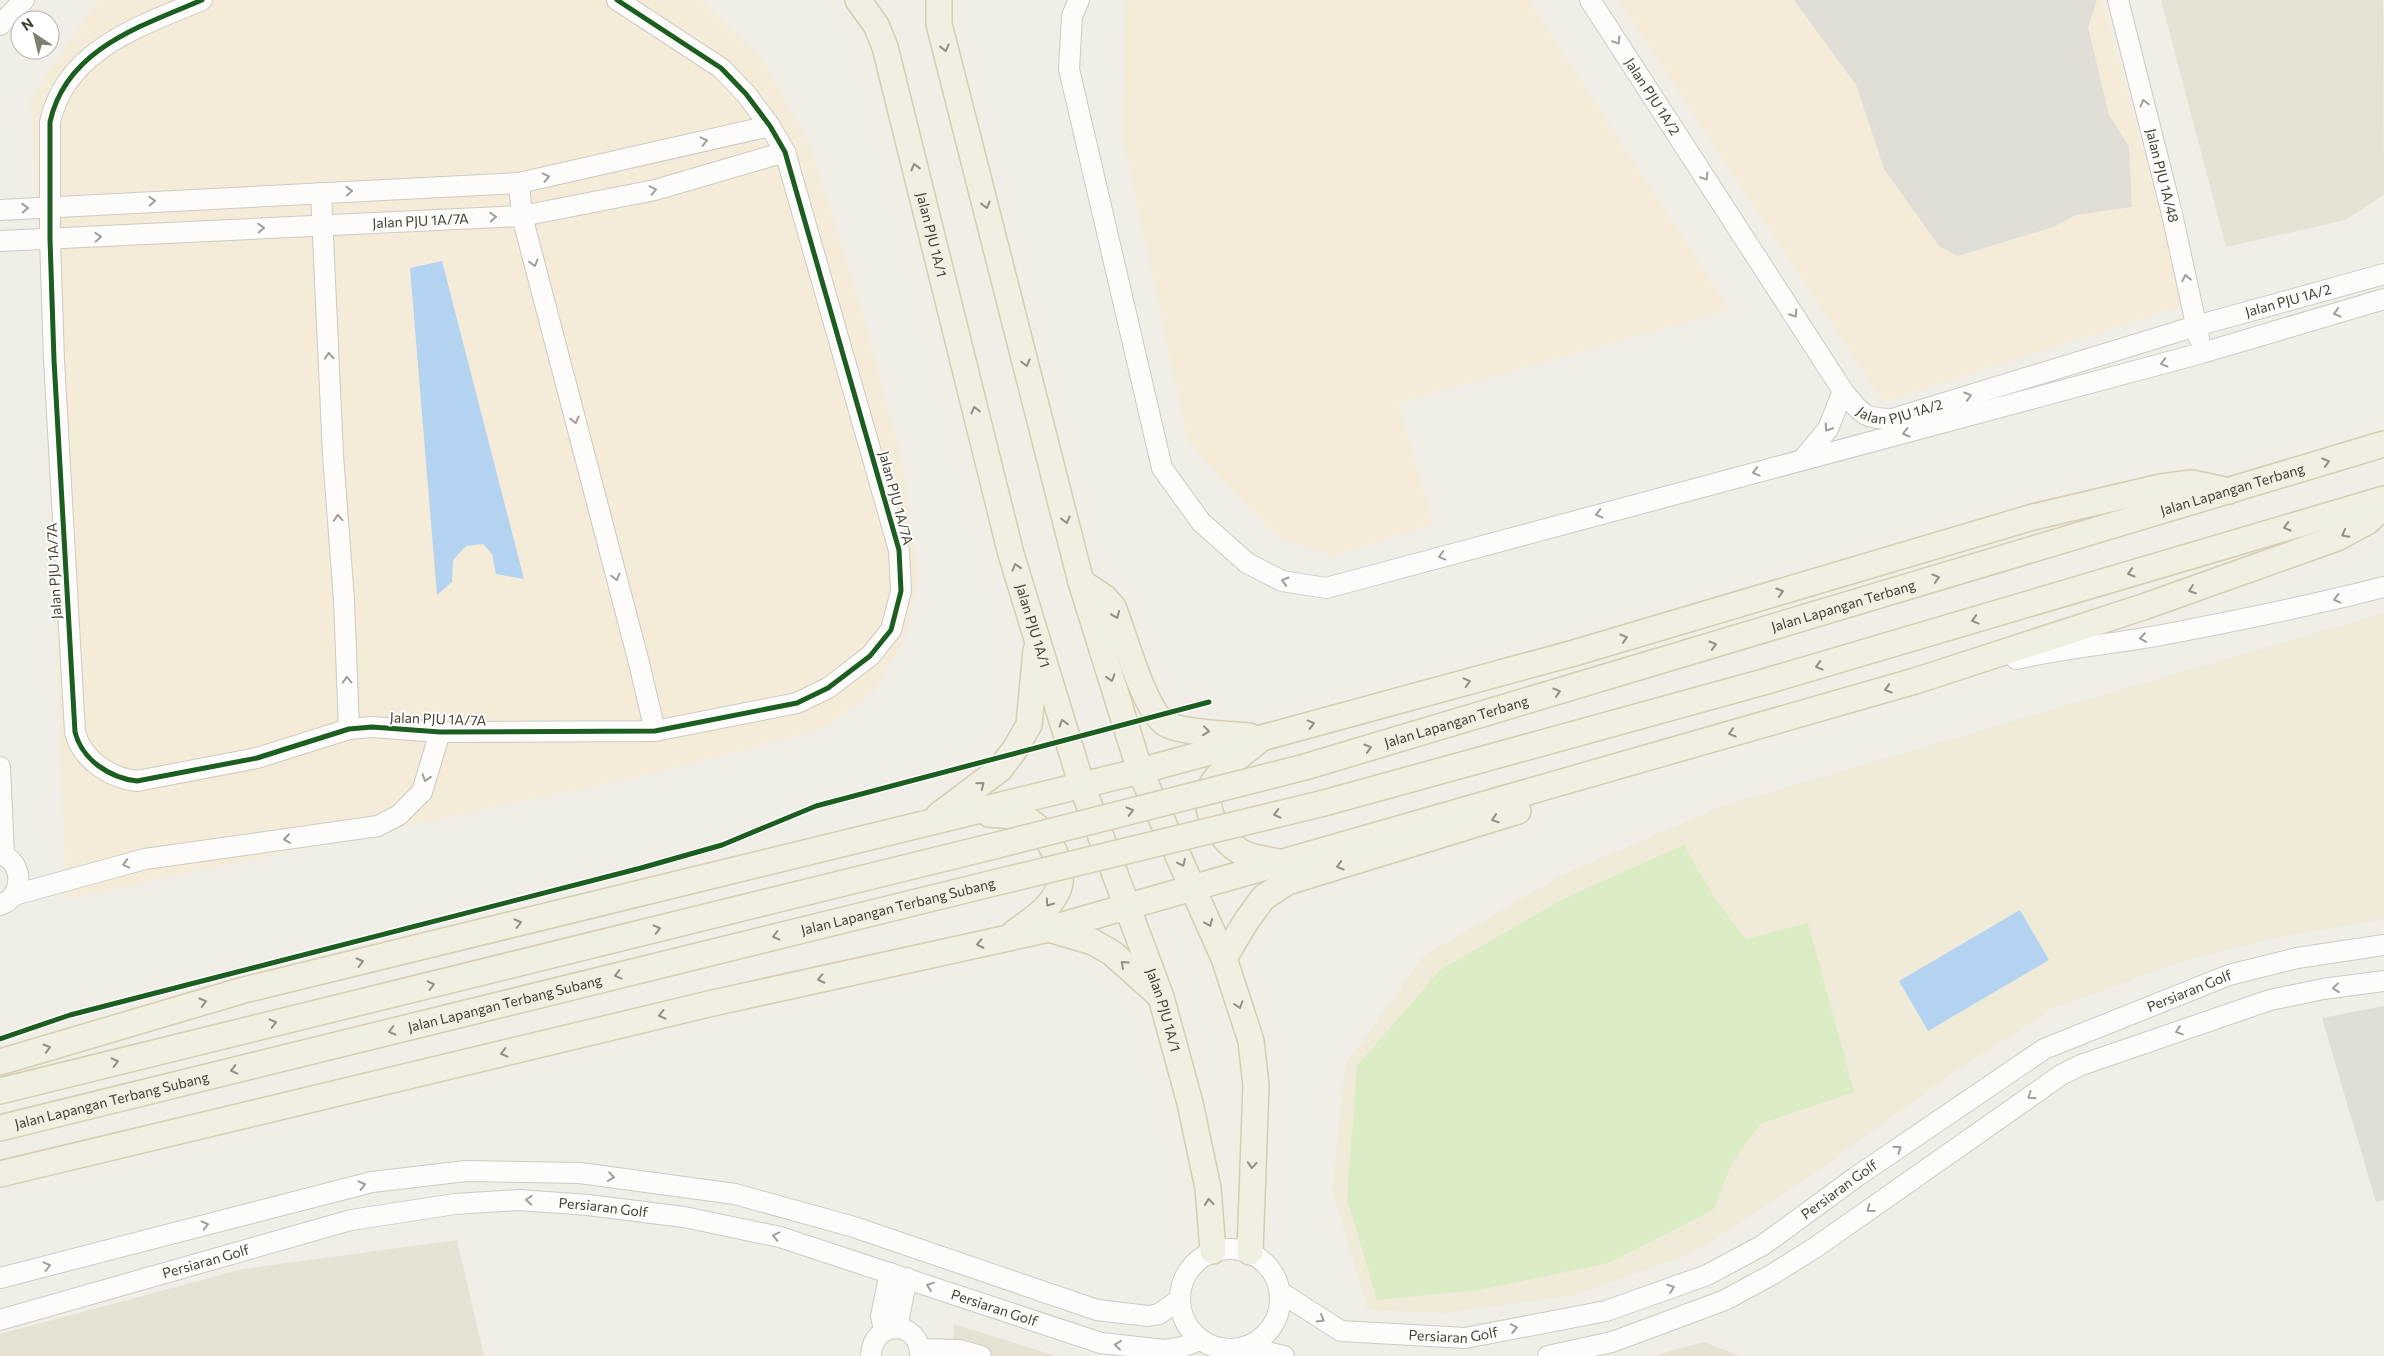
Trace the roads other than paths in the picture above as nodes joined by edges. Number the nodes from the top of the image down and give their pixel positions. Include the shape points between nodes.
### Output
1 (24, 0) edge
2 (202, 0) edge
3 (617, 0) edge
4 (858, 0) edge
5 (939, 0) edge
6 (1079, 0) edge
7 (1590, 0) edge
8 (2118, 0) edge
9 (0, 25) edge
10 (770, 126) junction
11 (785, 152) junction
12 (519, 183) junction
13 (321, 193) junction
14 (51, 207) junction
15 (0, 210) edge
16 (522, 216) junction
17 (323, 225) junction
18 (50, 239) junction
19 (0, 241) edge
20 (2384, 274) edge
21 (2384, 299) edge
22 (2196, 326) junction
23 (2202, 353) junction
24 (1844, 391) junction
25 (2384, 444) edge
26 (1803, 459) junction
27 (2229, 491) junction
28 (2384, 499) edge
29 (2384, 506) edge
30 (1081, 582) junction
31 (2384, 587) edge
32 (1037, 637) junction
33 (1915, 681) junction
34 (349, 729) junction
35 (655, 731) junction
36 (440, 732) junction
37 (1264, 737) junction
38 (0, 767) edge
39 (1140, 771) junction
40 (1586, 775) junction
41 (1082, 786) junction
42 (972, 813) junction
43 (927, 824) junction
44 (2, 855) edge
45 (1281, 862) junction
46 (1193, 887) junction
47 (7, 900) edge
48 (1128, 906) junction
49 (1049, 929) junction
50 (1008, 938) junction
51 (2384, 945) edge
52 (1224, 958) junction
53 (2384, 981) edge
54 (1161, 997) junction
55 (0, 1062) edge
56 (0, 1091) edge
57 (0, 1128) edge
58 (580, 1173) junction
59 (0, 1174) edge
60 (588, 1205) junction
61 (1213, 1251) junction
62 (1250, 1252) junction
63 (898, 1275) junction
64 (0, 1278) edge
65 (1280, 1292) junction
66 (1179, 1300) junction
67 (0, 1320) edge
68 (892, 1329) junction
69 (1200, 1340) junction
70 (1244, 1347) junction
71 (920, 1352) edge
72 (871, 1356) edge
73 (982, 1356) edge
74 (1284, 1356) edge
75 (1548, 1356) edge

1 - 9 street
2 - 14 street, Jalan PJU 1A/7A via 125,33 95,52 61,88 50,122
3 - 10 street, Jalan PJU 1A/7A via 721,68
32 -> 4 main road, Jalan PJU 1A/1 via 1011,554 885,47 876,25
5 -> 30 main road via 939,24
26 -> 6 street, Jalan PJU 1A/2 via 1326,588 1282,581 1247,563 1201,522 1162,468 1069,69 1072,16
7 -> 24 street, Jalan PJU 1A/2
22 -> 8 street, Jalan PJU 1A/48 via 2172,214
10 - 11 street, Jalan PJU 1A/7A
12 -> 10 street
16 -> 11 street, Jalan PJU 1A/7A via 655,190
11 - 35 street, Jalan PJU 1A/7A via 900,550 901,591 891,630 870,656 828,688 797,703
13 -> 12 street
12 - 16 street
14 -> 13 street
13 - 17 street
15 -> 14 street
14 - 18 street, Jalan PJU 1A/7A
17 -> 16 street, Jalan PJU 1A/7A
16 -> 35 street
18 -> 17 street, Jalan PJU 1A/7A
34 -> 17 street
18 - 19 street, Jalan PJU 1A/7A
18 - 34 street, Jalan PJU 1A/7A via 58,459 75,732 82,750 100,768 119,779 137,781 257,758
20 - 22 street, Jalan PJU 1A/2
21 -> 23 street, Jalan PJU 1A/2
22 - 23 street, Jalan PJU 1A/48
24 -> 22 street, Jalan PJU 1A/2 via 1865,416 1892,419
23 -> 26 street, Jalan PJU 1A/2
24 -> 26 street via 1828,429
27 -> 25 main road, Jalan Lapangan Terbang
37 -> 27 main road via 1574,653 2033,517 2161,487 2192,484
56 -> 27 main road, Jalan Lapangan Terbang, bridge via 1305,767
28 -> 57 main road, Jalan Lapangan Terbang Subang, bridge via 1767,681 1324,803
29 -> 33 main road via 2367,522 2337,538 2143,607
30 -> 37 main road via 1113,607 1144,691 1158,718 1177,728
30 -> 39 main road
31 -> 33 street via 2308,606 2160,635 2056,650
41 -> 32 main road, Jalan PJU 1A/1
43 -> 32 main road via 1000,769 1020,741 1029,725
33 -> 40 main road
34 - 36 street, Jalan PJU 1A/7A
35 - 36 street, Jalan PJU 1A/7A
36 -> 47 street via 422,792 399,815 378,826 145,859
37 - 39 main road
37 - 45 main road via 1220,774 1210,790 1209,808 1216,826 1242,853
38 - 44 street
39 - 41 main road
39 -> 46 main road
40 - 45 main road
40 -> 52 main road via 1550,799 1498,818 1287,882 1263,898
41 - 42 main road
41 - 48 main road, Jalan PJU 1A/1
42 - 43 main road
42 -> 50 main road via 1027,820 1045,836 1055,855 1060,874 1058,890 1043,912
55 -> 43 main road via 244,990
44 - 47 street via 16,868 19,877
45 - 46 main road
46 - 48 main road
46 -> 52 main road
48 - 49 main road
48 - 54 main road, Jalan PJU 1A/1
49 - 50 main road
54 -> 49 main road via 1112,953 1093,942
50 -> 59 main road via 714,1003
65 -> 51 street, Persiaran Golf via 1341,1331 1465,1338 1606,1311 1707,1275 1763,1245 2044,1049 2229,975 2298,958
52 -> 62 main road via 1251,1041 1256,1084
53 -> 75 street via 2270,1000 2081,1066 2061,1075 1773,1274 1725,1300 1612,1342
61 -> 54 main road, Jalan PJU 1A/1 via 1208,1188 1190,1103
58 - 60 street via 578,1181
64 -> 58 street via 372,1182 466,1171
58 -> 66 street via 735,1194 805,1212 1097,1310 1148,1316 1159,1314
63 -> 60 street, Persiaran Golf via 780,1237 684,1217
60 -> 67 street, Persiaran Golf via 519,1200 455,1204 351,1220
61 - 62 street via 1238,1248
61 - 66 street via 1199,1258 1188,1270 1181,1284
62 - 65 street via 1265,1262 1275,1275
63 - 68 street via 881,1316
69 -> 63 street, Persiaran Golf via 1165,1350 1101,1343
65 - 70 street via 1276,1320 1268,1332
66 - 69 street via 1189,1330
68 - 71 street via 913,1335
68 - 72 street via 874,1341
69 - 70 street via 1214,1347
70 - 74 street
71 - 73 street via 959,1350

